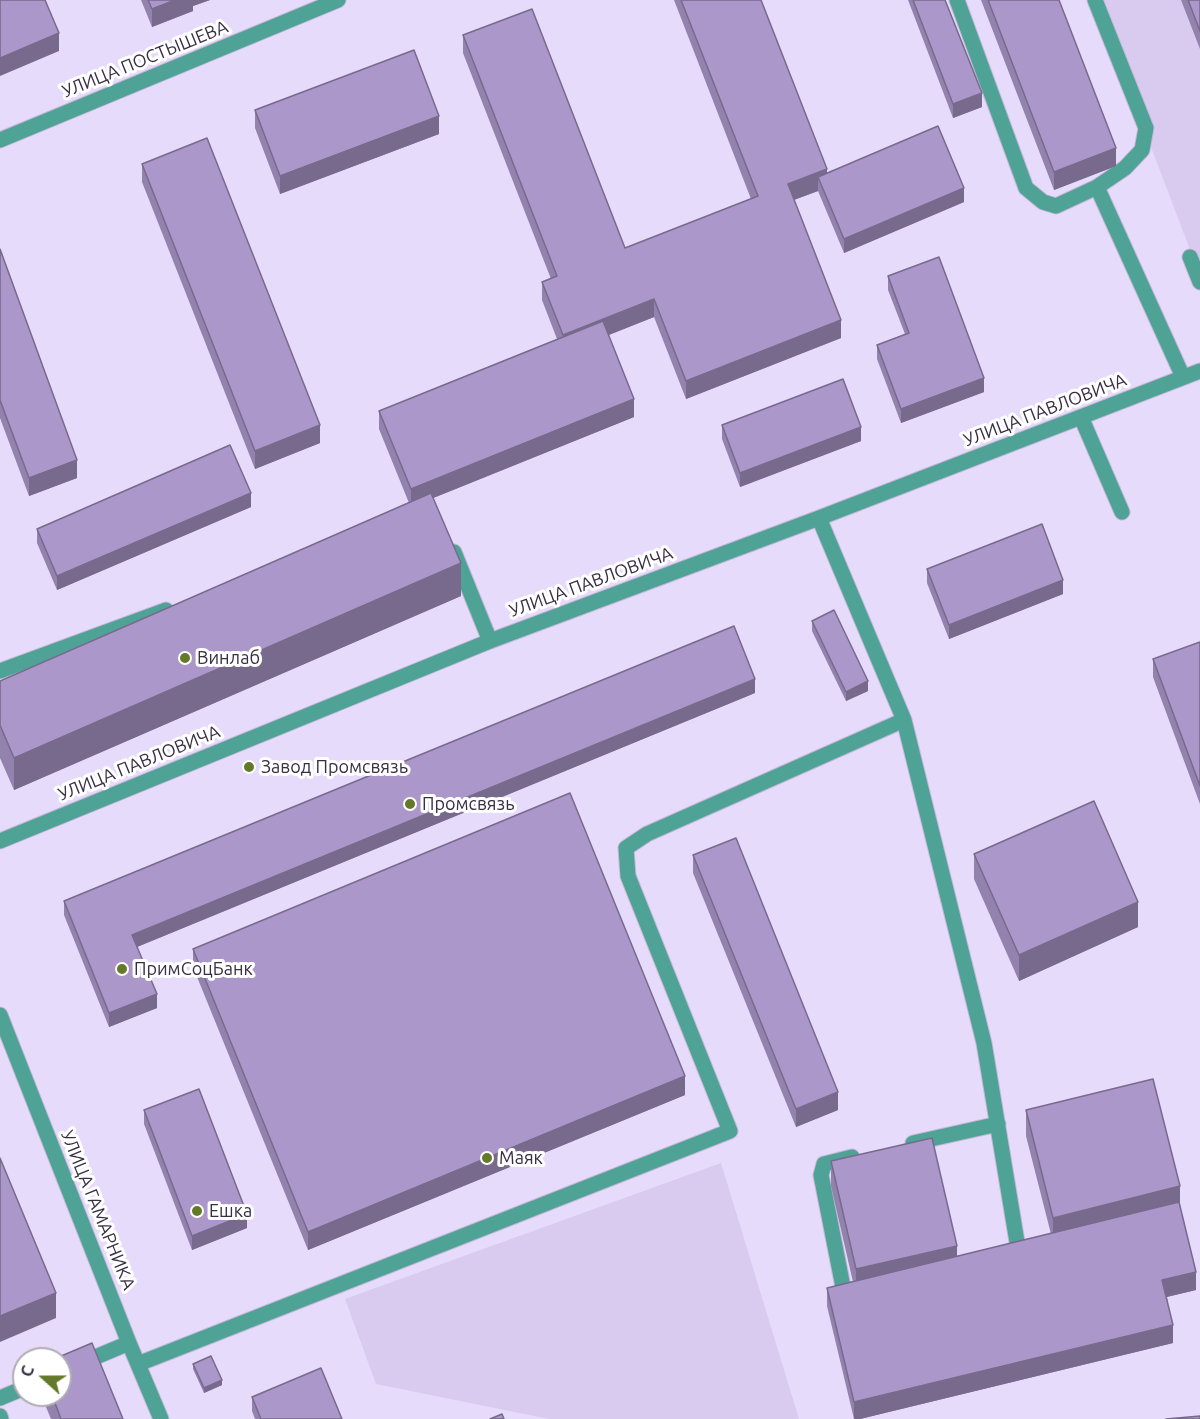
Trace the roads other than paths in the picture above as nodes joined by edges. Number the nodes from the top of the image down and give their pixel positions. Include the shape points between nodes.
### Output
1 (338, 0) edge
2 (957, 0) edge
3 (1095, 0) edge
4 (0, 140) edge
5 (1097, 187) junction
6 (1190, 256) dead end
7 (1200, 282) edge
8 (1200, 371) edge
9 (1183, 377) junction
10 (1081, 417) junction
11 (1122, 512) dead end
12 (819, 518) junction
13 (446, 539) edge
14 (179, 605) edge
15 (490, 640) junction
16 (0, 671) edge
17 (904, 720) junction
18 (0, 841) edge
19 (0, 1015) edge
20 (998, 1124) junction
21 (895, 1147) edge
22 (860, 1155) edge
23 (1017, 1242) edge
24 (843, 1292) edge
25 (129, 1343) junction
26 (138, 1364) junction
27 (72, 1367) edge
28 (160, 1419) edge

1 - 4 street, УЛИЦА ПОСТЫШЕВА
2 - 5 street via 1026,188 1043,202 1056,206
3 - 5 street via 1146,128 1142,150 1125,168
5 - 9 street
6 - 7 street
8 - 9 street, УЛИЦА ПАВЛОВИЧА
9 - 10 street, УЛИЦА ПАВЛОВИЧА
10 - 11 street
10 - 12 street, УЛИЦА ПАВЛОВИЧА
12 - 15 street, УЛИЦА ПАВЛОВИЧА
12 - 17 street
13 - 15 street
14 - 16 street
15 - 18 street, УЛИЦА ПАВЛОВИЧА
17 - 20 street via 984,1043
17 - 26 street via 647,834 626,848 628,876 730,1131
19 - 25 street, УЛИЦА ГАМАРНИКА
20 - 21 street
20 - 23 street
22 - 24 street via 824,1164 821,1175
25 - 26 street, УЛИЦА ГАМАРНИКА
25 - 27 street
26 - 28 street, УЛИЦА ГАМАРНИКА

